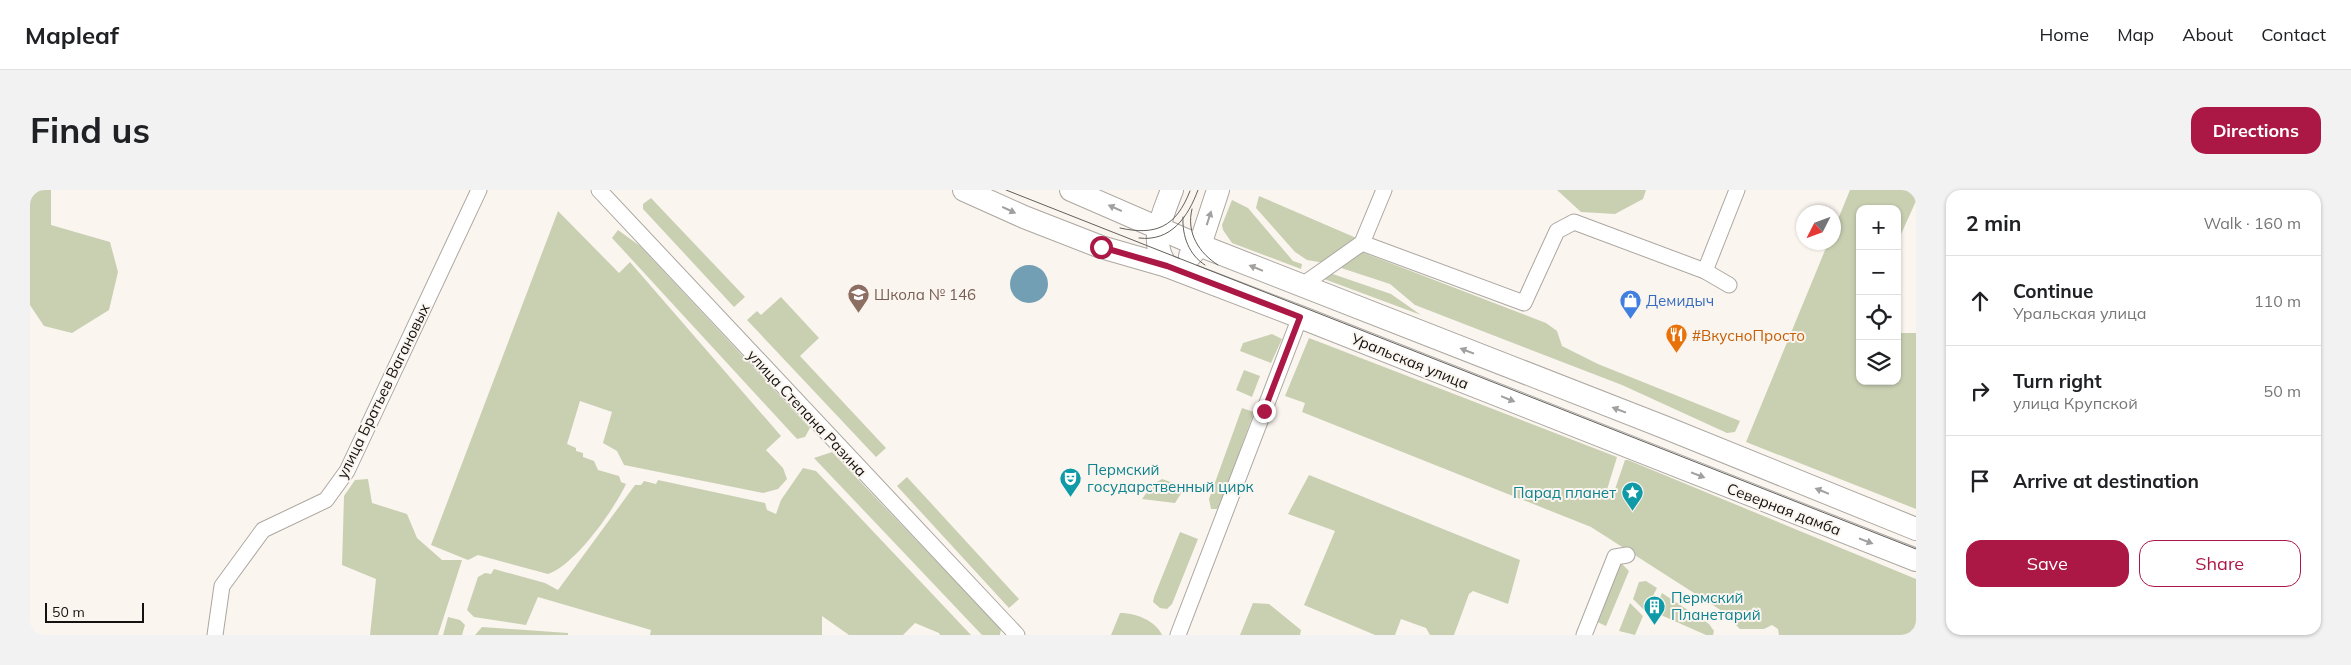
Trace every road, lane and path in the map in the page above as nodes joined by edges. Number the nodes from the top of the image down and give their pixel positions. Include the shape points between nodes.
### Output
1 (479, 190) edge
2 (599, 190) edge
3 (964, 190) edge
4 (1071, 190) edge
5 (1172, 190) edge
6 (1218, 190) edge
7 (1384, 190) edge
8 (1737, 190) edge
9 (1158, 229) junction
10 (1362, 242) junction
11 (1200, 246) junction
12 (1167, 266) junction
13 (1705, 271) junction
14 (1729, 285) dead end
15 (1301, 286) junction
16 (1300, 317) junction
17 (1664, 427) joint
18 (1653, 457) joint
19 (1916, 529) edge
20 (1627, 555) dead end
21 (1916, 560) edge
22 (215, 635) edge
23 (1017, 635) edge
24 (1178, 635) edge
25 (1584, 635) edge

1 - 22 street, улица Братьев Вагановых via 347,471 326,500 263,530 222,586
2 - 23 street, улица Степана Разина
3 -> 12 main road, Уральская улица via 1101,247
9 -> 4 main road, Уральская улица
5 - 9 main road
11 -> 6 main road
7 - 10 street
8 - 13 street
9 - 11 main road, Уральская улица
9 - 12 main road via 1159,250
10 - 13 street via 1524,303 1557,231 1574,222
10 - 15 street
11 - 12 main road via 1182,263
15 -> 11 main road, Уральская улица
12 - 16 main road, Уральская улица
13 - 14 street
17 -> 15 main road, Уральская улица
16 -> 18 main road, Уральская улица
16 - 24 street
19 -> 17 main road, Северная дамба
18 -> 21 main road, Северная дамба
20 - 25 street via 1615,557

